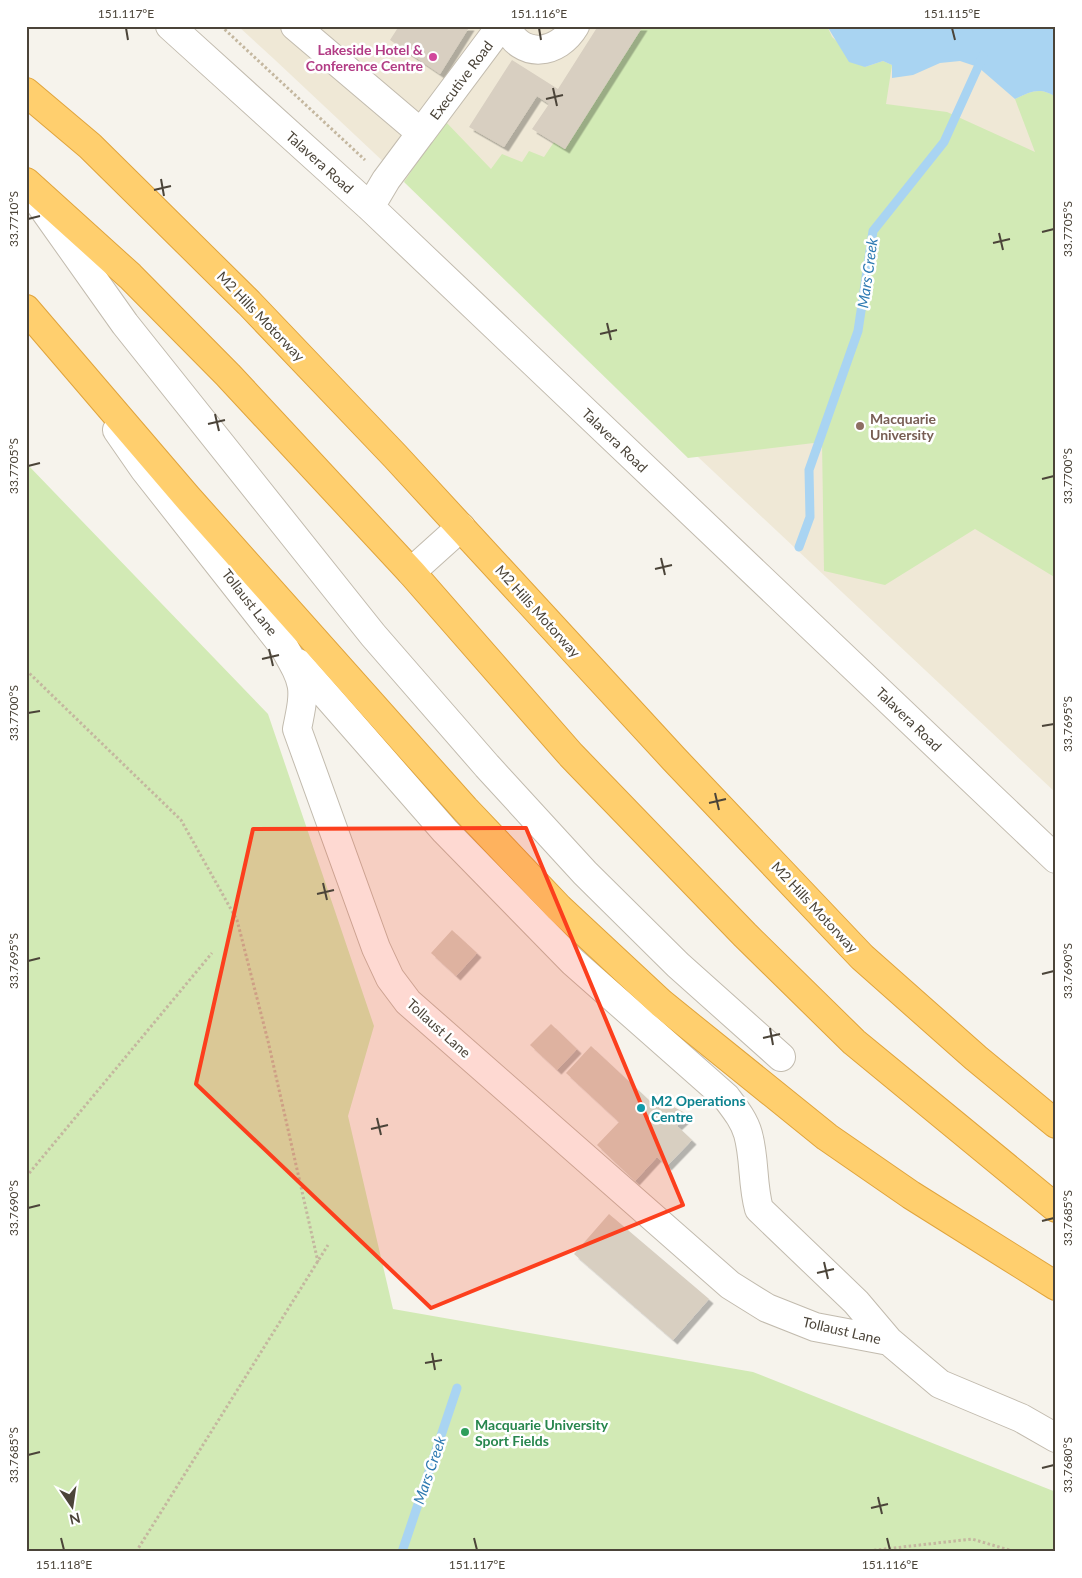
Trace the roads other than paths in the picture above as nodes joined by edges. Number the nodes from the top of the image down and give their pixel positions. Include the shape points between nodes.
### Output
1 (170, 26) edge
2 (295, 26) edge
3 (501, 26) edge
4 (506, 26) edge
5 (575, 26) edge
6 (26, 92) edge
7 (421, 133) junction
8 (26, 184) edge
9 (370, 207) junction
10 (26, 309) edge
11 (69, 360) junction
12 (462, 527) junction
13 (412, 572) junction
14 (284, 647) junction
15 (1056, 859) edge
16 (781, 1057) dead end
17 (1056, 1124) edge
18 (1056, 1208) edge
19 (1056, 1286) edge
20 (889, 1341) junction
21 (1056, 1438) edge

1 - 9 street, Talavera Road
2 - 7 street, Executive Road
3 - 7 street, Executive Road
4 - 5 street, Executive Road via 517,42 539,50 562,44
6 - 12 highway, M2 Hills Motorway via 90,146 249,303
7 - 9 street, Executive Road
8 - 13 highway via 130,276
8 - 16 street via 125,324 379,642 585,872 678,965
9 - 15 street, Talavera Road
10 - 11 highway
11 - 14 street, Tollaust Lane via 144,469
11 - 19 highway via 187,498 465,809 559,908 654,996 827,1137
12 - 13 street
12 - 17 highway, M2 Hills Motorway via 674,759 862,957
13 - 18 highway via 571,755 758,948 854,1042
14 - 20 street via 445,831 573,962 726,1097 742,1117 748,1135 759,1209 856,1302
14 - 20 street, Tollaust Lane via 299,673 304,692 297,729 376,948 390,978 408,1002 730,1285 767,1308 815,1327
20 - 21 street, Tollaust Lane via 940,1384 1021,1418

